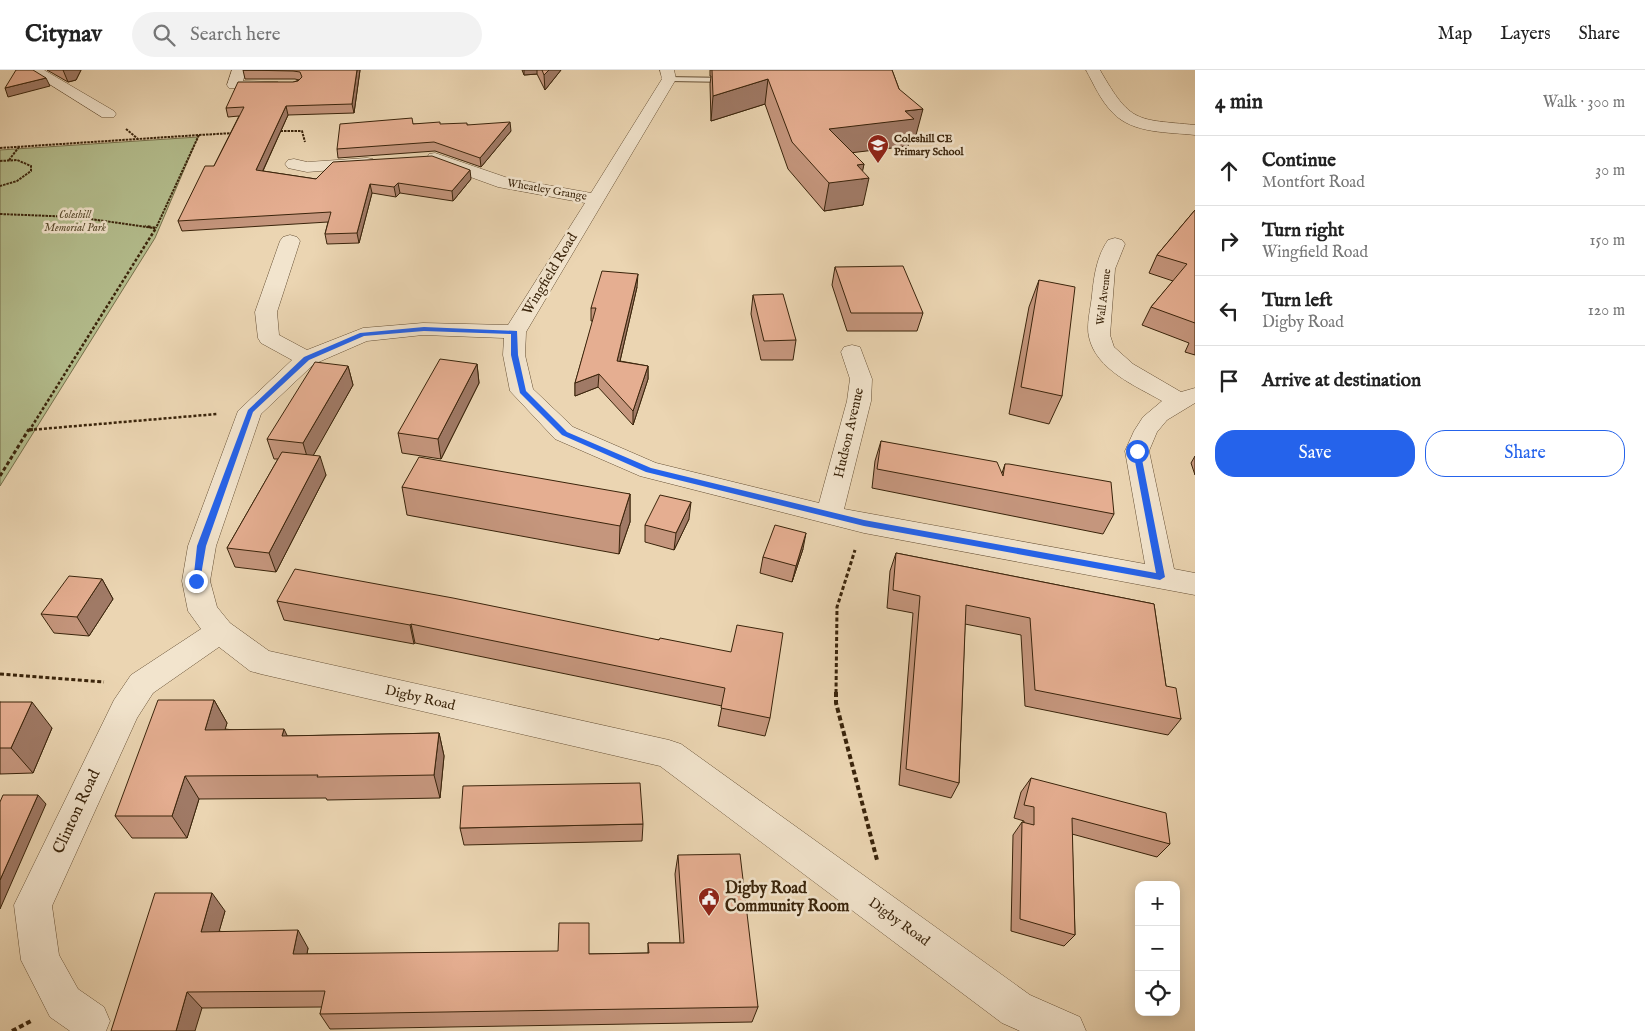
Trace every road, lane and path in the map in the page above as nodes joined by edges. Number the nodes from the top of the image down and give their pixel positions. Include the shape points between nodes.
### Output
1 (34, 70) edge
2 (239, 70) edge
3 (1093, 70) edge
4 (668, 74) edge
5 (743, 81) edge
6 (286, 85) edge
7 (108, 114) dead end
8 (1195, 130) edge
9 (276, 131) edge
10 (238, 133) edge
11 (199, 135) junction
12 (19, 147) dead end
13 (0, 148) edge
14 (306, 148) dead end
15 (415, 159) edge
16 (8, 160) junction
17 (0, 161) edge
18 (386, 162) edge
19 (294, 164) dead end
20 (0, 186) edge
21 (595, 199) junction
22 (0, 214) edge
23 (156, 228) junction
24 (290, 241) dead end
25 (1115, 244) dead end
26 (515, 332) junction
27 (852, 352) dead end
28 (306, 359) junction
29 (1187, 398) edge
30 (250, 411) junction
31 (29, 430) junction
32 (0, 476) edge
33 (829, 514) junction
34 (864, 523) junction
35 (1160, 577) junction
36 (1195, 584) edge
37 (220, 631) junction
38 (0, 674) edge
39 (142, 684) junction
40 (878, 862) dead end
41 (90, 1021) dead end
42 (1066, 1031) edge

1 - 7 street
2 - 6 street via 234,85
3 - 8 street via 1120,112 1131,119
4 - 5 lane
4 - 21 street, Wingfield Road
9 - 14 path via 302,131
10 - 11 path
11 - 13 path
11 - 23 path
12 - 16 path
15 - 21 street, Wheatley Grange via 435,158 504,184
16 - 17 path
16 - 20 path via 24,162 31,166 31,171
18 - 19 street via 307,167
21 - 26 street, Wingfield Road
22 - 23 path via 76,217
23 - 31 path
24 - 28 street via 266,312 269,338
25 - 29 street, Wall Avenue via 1106,269 1099,335 1103,347 1125,369
26 - 28 street, Digby Road via 424,329 363,335
26 - 33 street, Wingfield Road via 514,355 522,391 564,434 649,470
27 - 33 street, Hudson Avenue via 861,379 859,401
28 - 30 street, Digby Road
29 - 35 street via 1160,412 1141,438 1137,451
30 - 31 path
30 - 37 street, Digby Road via 202,546 196,581 202,611
31 - 32 path
33 - 34 street, Wingfield Road
34 - 35 street, Wingfield Road
34 - 40 path via 837,606 836,703
35 - 36 street, Wingfield Road
37 - 39 street, Clinton Road
37 - 42 street, Digby Road via 261,662 669,754 1016,1009
38 - 39 path
39 - 41 street, Clinton Road via 125,710 33,905 40,960 64,1003

